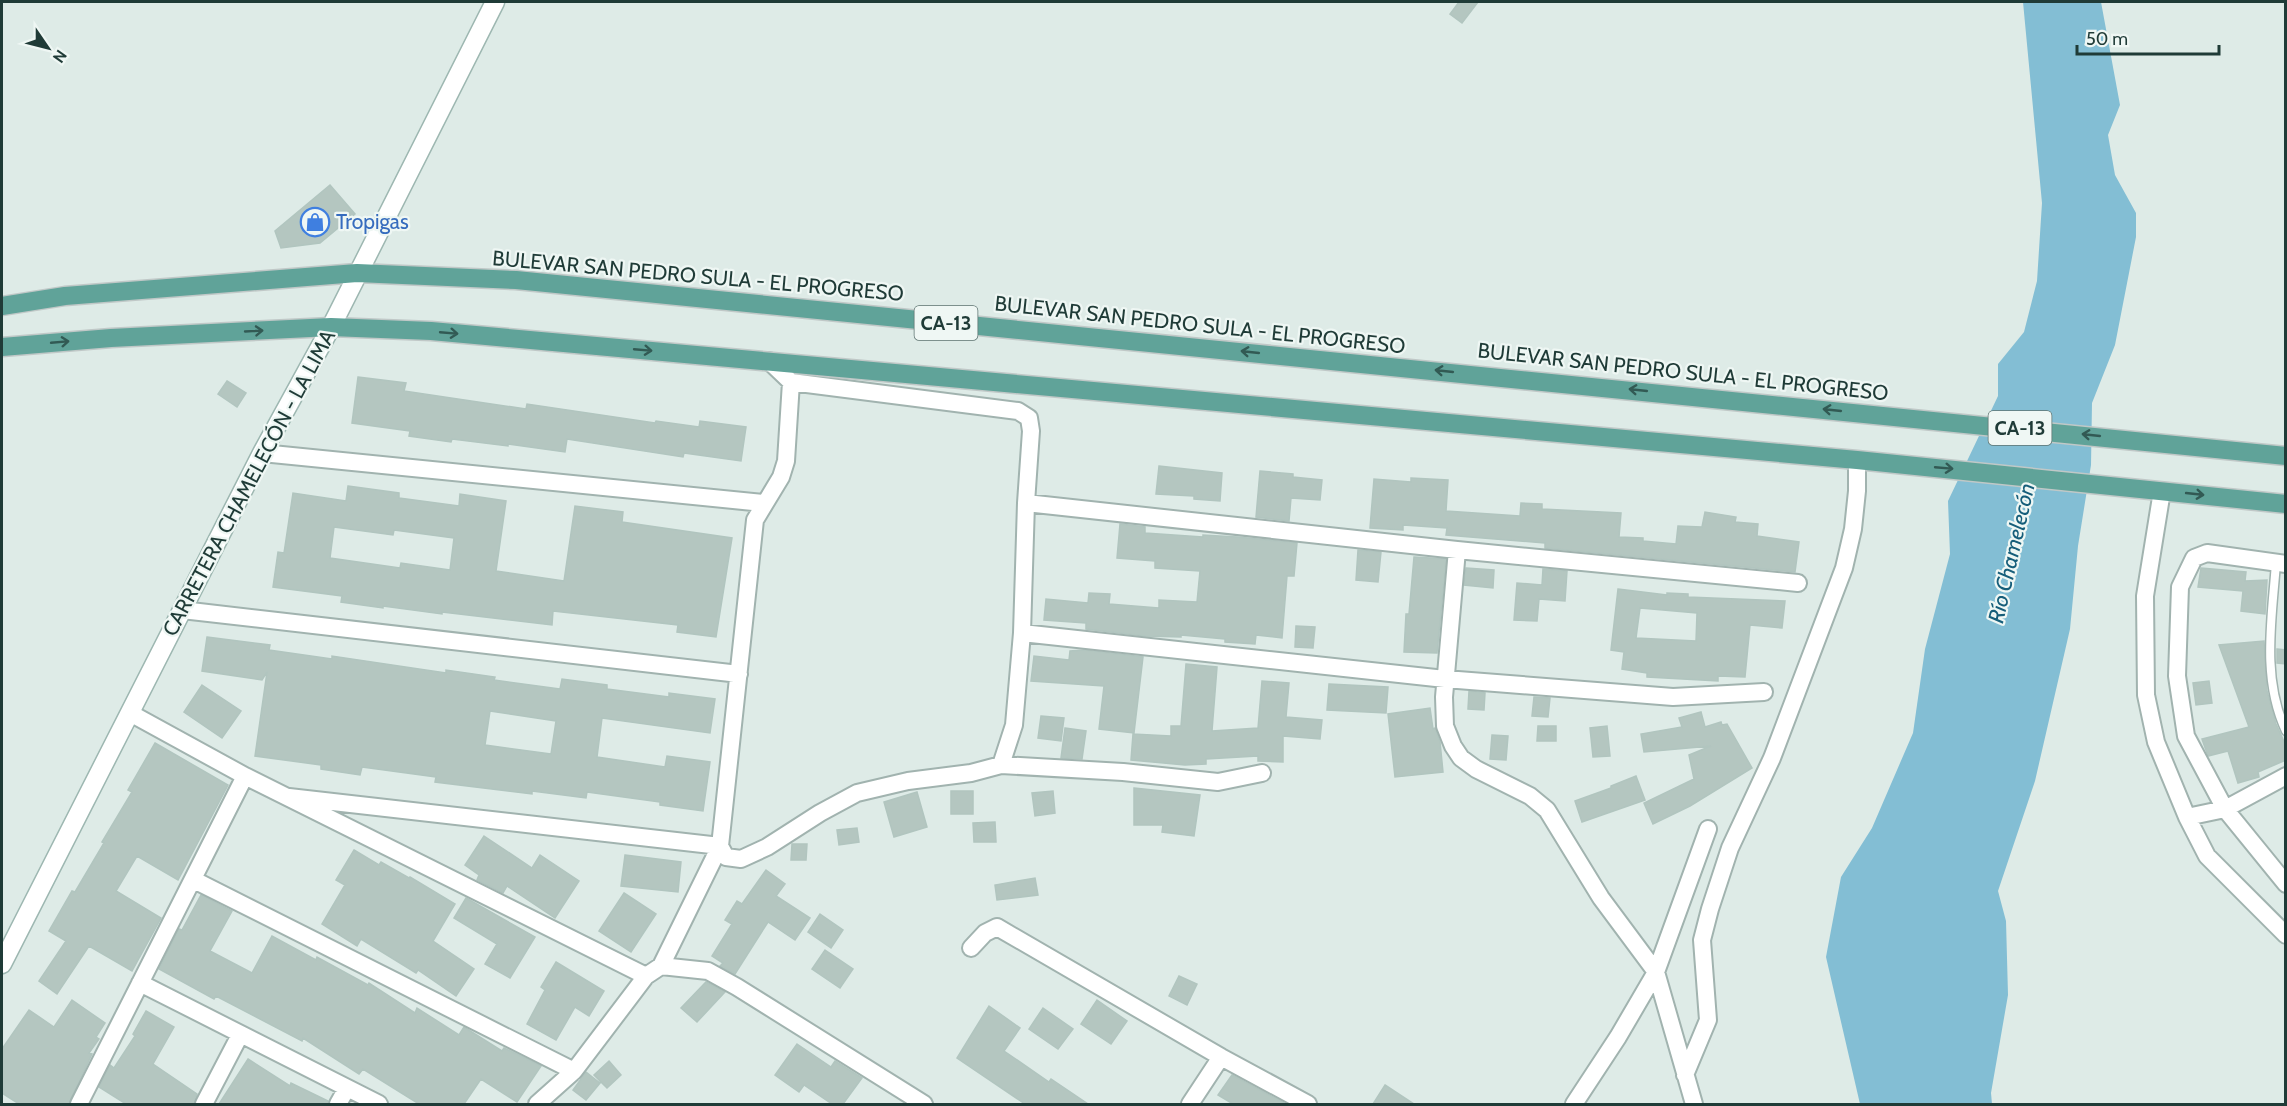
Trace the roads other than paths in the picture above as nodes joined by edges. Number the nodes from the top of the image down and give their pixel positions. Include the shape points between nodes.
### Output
1 (495, 2) edge
2 (357, 273) junction
3 (2, 306) edge
4 (330, 327) junction
5 (2, 347) edge
6 (769, 361) junction
7 (791, 382) junction
8 (262, 453) junction
9 (2286, 456) edge
10 (1857, 460) junction
11 (2162, 491) junction
12 (764, 503) junction
13 (1026, 503) junction
14 (2286, 504) edge
15 (1457, 550) junction
16 (2281, 563) edge
17 (1798, 584) dead end
18 (182, 610) junction
19 (1022, 633) junction
20 (739, 674) junction
21 (1445, 679) junction
22 (1764, 692) dead end
23 (130, 713) junction
24 (2286, 731) edge
25 (1001, 765) junction
26 (1262, 773) dead end
27 (245, 776) junction
28 (2286, 776) edge
29 (290, 797) junction
30 (2225, 809) junction
31 (2187, 817) junction
32 (1707, 829) dead end
33 (720, 846) junction
34 (194, 880) junction
35 (2286, 884) edge
36 (2286, 935) edge
37 (972, 948) dead end
38 (2, 964) edge
39 (661, 966) junction
40 (1656, 972) junction
41 (646, 976) junction
42 (140, 983) junction
43 (240, 1035) junction
44 (1221, 1058) junction
45 (574, 1071) junction
46 (1686, 1075) junction
47 (347, 1088) junction
48 (79, 1104) edge
49 (204, 1104) edge
50 (338, 1104) edge
51 (379, 1104) edge
52 (537, 1104) edge
53 (924, 1104) edge
54 (1191, 1104) edge
55 (1308, 1104) edge
56 (1574, 1104) edge
57 (1694, 1104) edge

1 - 2 street, CARRETERA CHAMELECÓN - LA LIMA
2 - 3 main road, BULEVAR SAN PEDRO SULA - EL PROGRESO / CA-13 via 65,296
2 - 4 street, CARRETERA CHAMELECÓN - LA LIMA
9 -> 2 main road, BULEVAR SAN PEDRO SULA - EL PROGRESO / CA-13 via 528,281
5 -> 4 main road, CA-13
4 -> 6 main road, CA-13 via 431,331
4 - 8 street, CARRETERA CHAMELECÓN - LA LIMA
6 - 7 street
6 - 10 main road, CA-13
7 - 12 street via 786,461 778,483
7 - 13 street via 1018,411 1029,418 1031,431
8 - 12 street
8 - 18 street, CARRETERA CHAMELECÓN - LA LIMA
10 -> 11 main road, CA-13
10 - 46 street via 1853,529 1844,568 1772,758 1730,849 1710,909 1702,940 1708,1020
11 -> 14 main road, CA-13
11 - 31 street via 2145,596 2146,694 2156,742
12 - 20 street via 755,520
13 - 15 street
13 - 19 street
15 - 17 street
15 - 21 street
16 - 24 lane via 2268,652 2279,717
16 - 30 street via 2207,553 2194,558 2180,587 2177,676 2186,736
18 - 20 street
18 - 23 street, CARRETERA CHAMELECÓN - LA LIMA
19 - 21 street
19 - 25 street via 1014,725
20 - 33 street
21 - 22 street via 1673,697
21 - 40 street via 1445,726 1461,758 1548,810 1601,898
23 - 27 street
23 - 38 street, CARRETERA CHAMELECÓN - LA LIMA
25 - 26 street via 1218,782
25 - 33 street via 857,793 741,860 726,857
27 - 29 street
27 - 34 street
28 - 30 street
29 - 33 street
29 - 41 street
30 - 31 street
30 - 35 street
31 - 36 street via 2207,856
32 - 40 street
33 - 39 street
34 - 42 street
34 - 45 street
37 - 44 street via 985,933 997,927
39 - 41 street
39 - 53 street via 708,971
40 - 46 street
40 - 56 street
41 - 45 street
42 - 43 street
42 - 48 street
43 - 47 street
43 - 49 street
44 - 54 street
44 - 55 street
45 - 52 street
46 - 57 street
47 - 50 street
47 - 51 street

